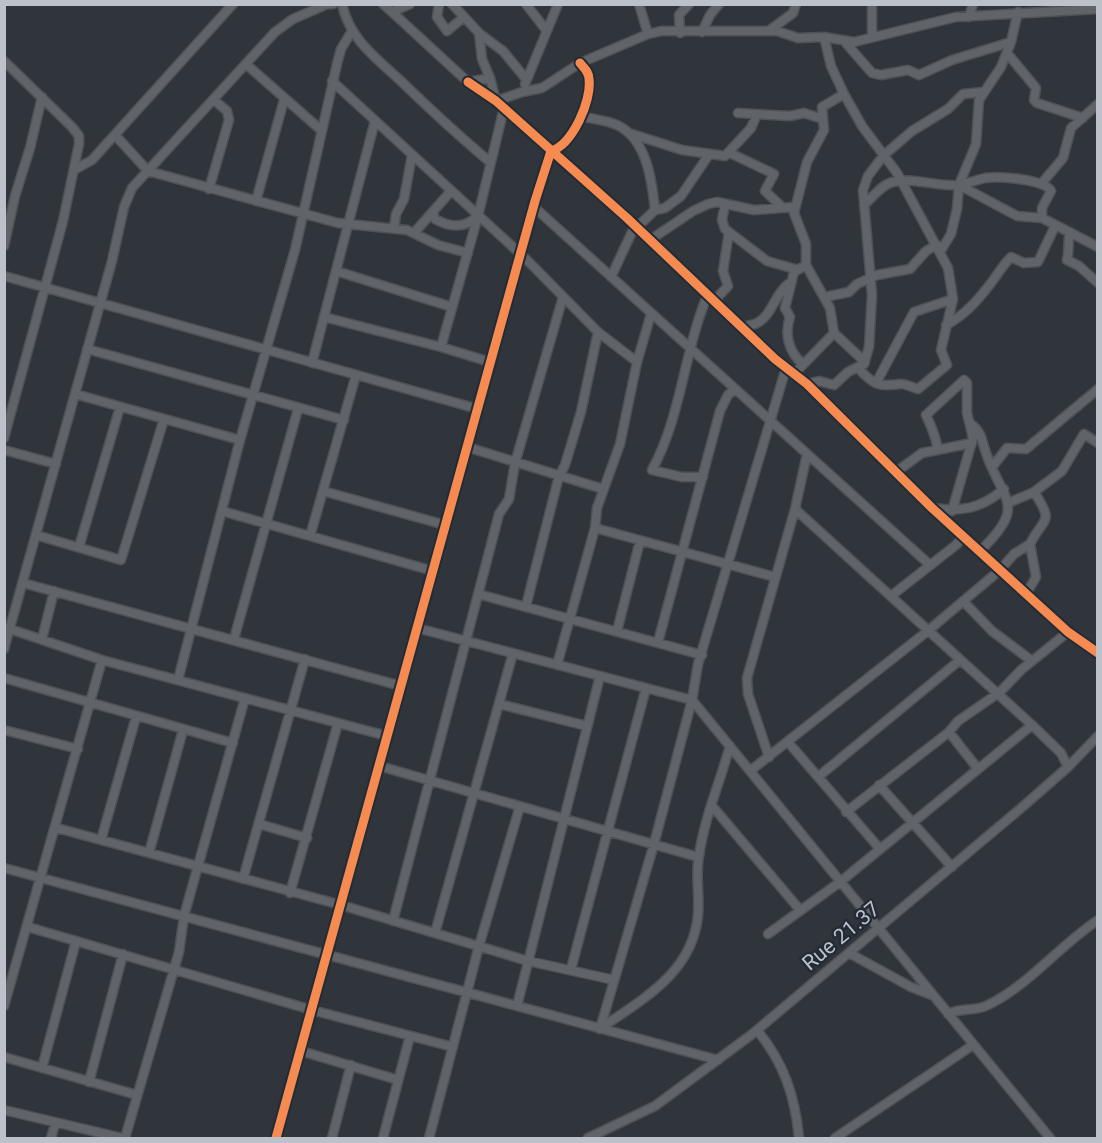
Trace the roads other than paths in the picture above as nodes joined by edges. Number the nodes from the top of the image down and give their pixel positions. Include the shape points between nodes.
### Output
1 (233, 4) edge
2 (333, 4) edge
3 (342, 4) edge
4 (383, 4) edge
5 (410, 4) edge
6 (439, 4) edge
7 (452, 4) edge
8 (526, 4) edge
9 (558, 4) edge
10 (639, 4) edge
11 (688, 4) edge
12 (719, 4) edge
13 (796, 4) edge
14 (872, 4) edge
15 (973, 4) edge
16 (319, 5) edge
17 (1094, 7) edge
18 (1016, 10) edge
19 (392, 12) junction
20 (464, 17) junction
21 (969, 17) junction
22 (546, 30) junction
23 (352, 31) junction
24 (769, 31) junction
25 (702, 32) junction
26 (479, 33) junction
27 (680, 33) junction
28 (648, 34) junction
29 (872, 37) junction
30 (824, 38) junction
31 (844, 41) junction
32 (1011, 42) junction
33 (1007, 53) junction
34 (4, 61) edge
35 (580, 63) junction
36 (246, 64) junction
37 (490, 78) junction
38 (526, 79) junction
39 (332, 81) junction
40 (468, 82) junction
41 (522, 92) junction
42 (983, 92) junction
43 (844, 94) junction
44 (42, 97) junction
45 (214, 100) junction
46 (284, 100) junction
47 (496, 101) junction
48 (1098, 104) edge
49 (504, 108) junction
50 (738, 113) dead end
51 (757, 114) junction
52 (580, 116) junction
53 (1083, 118) junction
54 (823, 119) junction
55 (375, 121) junction
56 (322, 132) junction
57 (632, 134) junction
58 (116, 135) junction
59 (551, 151) junction
60 (730, 153) junction
61 (412, 155) junction
62 (708, 156) junction
63 (883, 156) junction
64 (490, 162) junction
65 (74, 170) junction
66 (148, 171) junction
67 (902, 182) junction
68 (1042, 183) junction
69 (959, 185) junction
70 (209, 189) junction
71 (451, 190) junction
72 (256, 201) junction
73 (725, 204) junction
74 (864, 205) junction
75 (534, 207) junction
76 (782, 207) junction
77 (794, 207) junction
78 (655, 210) junction
79 (433, 213) junction
80 (304, 214) junction
81 (478, 216) junction
82 (8, 217) edge
83 (1042, 218) junction
84 (348, 225) junction
85 (1055, 226) junction
86 (394, 228) junction
87 (637, 228) junction
88 (729, 232) junction
89 (1070, 232) junction
90 (414, 233) junction
91 (6, 236) edge
92 (650, 240) junction
93 (4, 246) edge
94 (1098, 247) edge
95 (939, 249) junction
96 (468, 253) junction
97 (521, 255) junction
98 (806, 266) junction
99 (795, 269) junction
100 (336, 272) junction
101 (4, 276) edge
102 (611, 277) junction
103 (870, 279) junction
104 (791, 282) junction
105 (1098, 283) edge
106 (45, 287) junction
107 (563, 297) junction
108 (712, 297) junction
109 (825, 297) junction
110 (952, 298) junction
111 (100, 304) junction
112 (452, 307) junction
113 (651, 314) junction
114 (324, 317) junction
115 (946, 326) junction
116 (743, 328) junction
117 (598, 332) junction
118 (834, 333) junction
119 (441, 347) junction
120 (87, 349) junction
121 (265, 350) junction
122 (692, 350) junction
123 (490, 362) junction
124 (637, 362) junction
125 (312, 363) junction
126 (803, 364) junction
127 (861, 365) junction
128 (790, 371) junction
129 (356, 375) junction
130 (876, 383) junction
131 (807, 384) junction
132 (735, 389) junction
133 (1098, 389) edge
134 (75, 394) junction
135 (252, 397) junction
136 (120, 407) junction
137 (298, 409) junction
138 (478, 410) junction
139 (164, 419) junction
140 (344, 420) junction
141 (770, 421) junction
142 (972, 425) junction
143 (4, 438) edge
144 (240, 440) junction
145 (972, 443) junction
146 (1098, 443) edge
147 (467, 447) junction
148 (4, 450) edge
149 (937, 450) junction
150 (807, 454) junction
151 (515, 463) junction
152 (56, 464) junction
153 (993, 466) junction
154 (896, 472) junction
155 (559, 476) junction
156 (703, 477) junction
157 (603, 489) junction
158 (1004, 489) junction
159 (323, 491) junction
160 (1034, 492) junction
161 (1008, 503) junction
162 (932, 508) junction
163 (795, 509) junction
164 (222, 511) junction
165 (952, 511) junction
166 (266, 524) junction
167 (445, 525) junction
168 (595, 528) junction
169 (36, 535) junction
170 (310, 536) junction
171 (964, 536) junction
172 (640, 541) junction
173 (1030, 544) junction
174 (79, 548) junction
175 (980, 551) junction
176 (682, 553) junction
177 (729, 566) junction
178 (930, 566) junction
179 (1000, 570) junction
180 (433, 571) junction
181 (775, 577) junction
182 (23, 583) junction
183 (54, 591) junction
184 (478, 594) junction
185 (1026, 594) junction
186 (891, 596) junction
187 (963, 601) junction
188 (526, 606) junction
189 (570, 618) junction
190 (7, 628) edge
191 (192, 628) junction
192 (417, 628) junction
193 (929, 630) junction
194 (617, 631) junction
195 (1068, 632) junction
196 (42, 639) junction
197 (234, 639) junction
198 (466, 640) junction
199 (658, 642) junction
200 (4, 649) edge
201 (513, 653) junction
202 (1098, 653) edge
203 (702, 655) junction
204 (305, 659) junction
205 (102, 660) junction
206 (960, 660) junction
207 (1032, 661) junction
208 (557, 665) junction
209 (600, 676) junction
210 (4, 678) edge
211 (178, 680) junction
212 (401, 686) junction
213 (646, 688) junction
214 (997, 694) junction
215 (245, 698) junction
216 (692, 700) junction
217 (89, 703) junction
218 (499, 704) junction
219 (292, 710) junction
220 (136, 717) junction
221 (338, 723) junction
222 (1032, 725) junction
223 (587, 726) junction
224 (4, 730) edge
225 (183, 730) junction
226 (950, 732) junction
227 (387, 736) junction
228 (1098, 736) edge
229 (788, 742) junction
230 (233, 743) junction
231 (730, 746) junction
232 (78, 749) junction
233 (769, 757) junction
234 (379, 766) junction
235 (1068, 767) junction
236 (978, 769) junction
237 (750, 771) junction
238 (818, 777) junction
239 (429, 780) junction
240 (879, 785) junction
241 (474, 792) junction
242 (520, 806) junction
243 (712, 807) junction
244 (846, 812) junction
245 (564, 818) junction
246 (913, 822) junction
247 (259, 824) junction
248 (57, 828) junction
249 (608, 831) junction
250 (307, 838) junction
251 (102, 840) junction
252 (654, 844) junction
253 (880, 849) junction
254 (149, 853) junction
255 (698, 857) junction
256 (198, 867) junction
257 (952, 867) junction
258 (4, 868) edge
259 (42, 878) junction
260 (243, 879) junction
261 (840, 882) junction
262 (290, 893) junction
263 (340, 905) junction
264 (800, 910) junction
265 (184, 916) junction
266 (1098, 920) edge
267 (393, 921) junction
268 (28, 927) junction
269 (879, 929) junction
270 (435, 933) junction
271 (768, 934) dead end
272 (76, 941) junction
273 (480, 946) junction
274 (849, 953) junction
275 (123, 954) junction
276 (326, 955) junction
277 (528, 961) junction
278 (174, 969) junction
279 (571, 969) junction
280 (8, 978) edge
281 (614, 980) junction
282 (468, 993) junction
283 (933, 995) junction
284 (4, 1006) edge
285 (517, 1006) junction
286 (312, 1010) junction
287 (948, 1014) junction
288 (600, 1029) junction
289 (757, 1030) junction
290 (410, 1036) junction
291 (973, 1045) junction
292 (453, 1047) junction
293 (301, 1051) junction
294 (4, 1057) edge
295 (718, 1060) junction
296 (351, 1065) junction
297 (42, 1068) junction
298 (398, 1080) junction
299 (89, 1082) junction
300 (137, 1095) junction
301 (4, 1110) edge
302 (55, 1124) junction
303 (1039, 1126) junction
304 (92, 1135) edge
305 (427, 1137) edge
306 (51, 1138) edge
307 (123, 1138) edge
308 (276, 1138) edge
309 (332, 1138) edge
310 (383, 1138) edge
311 (588, 1138) edge
312 (800, 1138) edge
313 (835, 1138) edge
314 (1039, 1138) edge
315 (1050, 1138) edge

1 - 58 street
2 - 16 street
3 - 23 street
4 - 19 street
5 - 19 street
6 - 20 street via 437,17 447,31
7 - 20 street
8 - 22 street
9 - 22 street
10 - 28 street
11 - 27 street via 679,15
12 - 25 street
13 - 24 street via 794,12
14 - 29 street
15 - 21 street
16 - 36 street via 284,26
17 - 18 street via 1044,14
18 - 21 street
18 - 32 street
19 - 40 street
20 - 26 street
21 - 29 street
22 - 38 street
23 - 39 street via 341,49
23 - 64 street via 374,58
24 - 25 street
24 - 30 street via 798,38
25 - 27 street
26 - 37 street via 482,59
26 - 38 street via 503,51
27 - 28 street
28 - 35 street
29 - 31 street
30 - 31 street
30 - 43 street
31 - 32 street via 872,73 881,75 908,70 919,75
32 - 33 street
33 - 42 street
33 - 53 street via 1036,88 1037,103
34 - 44 street
35 - 41 street via 547,86
35 - 52 street via 589,78
36 - 45 street
36 - 46 street
37 - 40 street
37 - 47 street
38 - 41 street
39 - 55 street
39 - 56 street
40 - 47 street
41 - 47 street
42 - 63 street via 963,94
42 - 69 street via 976,144
43 - 54 street via 822,108
43 - 63 street
44 - 65 street via 78,136
44 - 82 street
45 - 66 street
45 - 70 street via 227,111 230,120
46 - 56 street
46 - 72 street
47 - 49 street
48 - 53 street
49 - 59 street
49 - 64 street
50 - 51 street
51 - 54 street via 804,113
51 - 60 street via 754,124
52 - 57 street via 611,123
52 - 59 street via 563,145
53 - 68 street via 1071,128 1063,158
54 - 77 street via 824,130 813,147
55 - 61 street
55 - 84 street
56 - 80 street
57 - 62 street
57 - 78 street via 649,171
58 - 65 street via 92,160
58 - 66 street
59 - 75 street
59 - 87 street
60 - 62 street
60 - 76 street via 774,174 765,191
61 - 71 street
61 - 86 street
62 - 78 street via 681,196
63 - 67 street
63 - 74 street via 865,183
64 - 81 street
65 - 106 street
66 - 70 street
66 - 111 street via 132,188 124,207
67 - 69 street
67 - 74 street via 887,184
67 - 95 street
68 - 69 street via 993,178
68 - 83 street via 1051,191 1042,208
69 - 83 street via 1017,216
69 - 95 street via 951,234
70 - 72 street
71 - 79 street
71 - 81 street
72 - 80 street
73 - 76 street via 754,210
73 - 88 street via 723,224
73 - 92 street via 701,207
74 - 103 street
75 - 97 street
75 - 102 street
76 - 77 street
77 - 98 street via 806,244
78 - 87 street
79 - 81 street via 436,220 449,227 470,224
79 - 90 street
80 - 84 street
80 - 121 street
81 - 96 street
81 - 97 street
82 - 91 street
83 - 85 street
84 - 86 street
84 - 100 street
85 - 89 street
85 - 115 street via 1038,262 1024,263 1011,257 973,306
86 - 90 street
87 - 92 street
87 - 102 street via 627,240
88 - 99 street via 767,261
88 - 108 street via 723,271 728,284
89 - 94 street
89 - 105 street via 1067,260
90 - 96 street
91 - 93 street
92 - 108 street
95 - 103 street via 926,251 910,269
95 - 110 street via 949,274
96 - 112 street
97 - 107 street
97 - 123 street
98 - 99 street
98 - 109 street
99 - 104 street
100 - 112 street
100 - 114 street
101 - 106 street
102 - 113 street
103 - 109 street via 849,292
103 - 127 street via 869,341
104 - 116 street via 757,323
104 - 126 street via 785,308 790,317 787,328 791,352
106 - 111 street
106 - 143 street
107 - 117 street
107 - 151 street
108 - 116 street
108 - 122 street
109 - 118 street
110 - 115 street
110 - 130 street via 914,312
111 - 120 street
111 - 121 street
112 - 119 street
113 - 122 street
113 - 124 street
114 - 119 street
114 - 125 street
115 - 130 street via 940,350 946,365 924,387 918,389 902,383 885,387
116 - 128 street
117 - 124 street
117 - 155 street via 581,412
118 - 126 street
118 - 127 street
119 - 123 street
120 - 134 street
120 - 135 street
121 - 125 street
121 - 135 street
122 - 132 street
122 - 156 street via 664,446 652,470
123 - 138 street
124 - 157 street via 620,444
125 - 129 street
126 - 128 street
127 - 130 street
127 - 131 street via 834,386 819,381
128 - 131 street
128 - 141 street
129 - 138 street
129 - 140 street
131 - 154 street
132 - 141 street
132 - 156 street via 720,411
133 - 153 street via 1026,449 1007,448
134 - 136 street
134 - 152 street
135 - 137 street
135 - 144 street
136 - 139 street
136 - 174 street
137 - 140 street
137 - 166 street
138 - 147 street
139 - 144 street
139 - 174 street via 121,560
140 - 159 street
141 - 150 street
141 - 177 street
142 - 145 street
142 - 149 street via 964,380 926,415 938,442
142 - 153 street
144 - 164 street
145 - 149 street
145 - 165 street
146 - 160 street via 1084,434 1062,471
147 - 151 street
147 - 167 street
148 - 152 street
149 - 154 street via 922,453
150 - 163 street
150 - 178 street
151 - 155 street
151 - 184 street via 509,499 499,514
152 - 169 street
153 - 158 street
154 - 162 street
155 - 157 street
155 - 188 street
156 - 176 street
157 - 168 street
158 - 161 street
158 - 165 street via 982,505
159 - 167 street
159 - 170 street
160 - 161 street
160 - 173 street via 1044,505 1046,523
161 - 175 street via 1003,528
162 - 165 street
162 - 171 street
163 - 181 street
163 - 186 street
164 - 166 street
164 - 191 street
166 - 170 street
166 - 197 street
167 - 180 street
168 - 172 street
168 - 189 street
169 - 174 street
169 - 182 street
170 - 180 street
171 - 175 street
171 - 178 street
172 - 176 street
172 - 194 street
173 - 179 street
173 - 185 street via 1036,577
175 - 179 street
176 - 177 street
176 - 199 street
177 - 181 street
177 - 203 street
178 - 186 street
179 - 185 street
179 - 187 street
180 - 192 street
181 - 233 street via 747,678 748,694
182 - 183 street
182 - 190 street
183 - 191 street
183 - 196 street
184 - 188 street
184 - 198 street
185 - 195 street
186 - 193 street
187 - 193 street
187 - 207 street via 992,632
188 - 189 street
189 - 194 street
189 - 208 street
190 - 196 street
190 - 200 street
191 - 197 street
191 - 211 street
192 - 198 street
192 - 212 street
193 - 206 street
193 - 229 street
194 - 199 street
195 - 202 street
195 - 207 street
196 - 205 street
197 - 204 street
198 - 201 street
198 - 239 street
199 - 203 street
201 - 208 street
201 - 218 street
203 - 216 street
204 - 212 street
204 - 219 street
205 - 211 street
205 - 217 street
206 - 214 street
206 - 238 street
207 - 214 street
208 - 209 street
209 - 213 street
209 - 223 street
210 - 217 street
211 - 215 street
212 - 227 street
213 - 216 street
213 - 249 street
214 - 222 street
214 - 226 street via 958,721
215 - 219 street
215 - 230 street
216 - 231 street
216 - 252 street
217 - 220 street
217 - 232 street
218 - 223 street
218 - 241 street
219 - 221 street
219 - 247 street
220 - 225 street
220 - 251 street
221 - 227 street
221 - 250 street
222 - 235 street via 1061,753
222 - 236 street
223 - 245 street
224 - 232 street
225 - 230 street
225 - 254 street
226 - 236 street
226 - 240 street
227 - 234 street
228 - 235 street, Rue 21.37
229 - 233 street
229 - 238 street
230 - 256 street
231 - 237 street
231 - 243 street
232 - 248 street
233 - 237 street
234 - 239 street
234 - 263 street
235 - 257 street, Rue 21.37
236 - 246 street
237 - 261 street
238 - 244 street
239 - 241 street
239 - 267 street
240 - 244 street
240 - 246 street
241 - 242 street
241 - 270 street
242 - 245 street
242 - 273 street
243 - 255 street
243 - 264 street
244 - 253 street
245 - 249 street
245 - 277 street
246 - 253 street
246 - 257 street
247 - 250 street
247 - 260 street
248 - 251 street
248 - 259 street
249 - 252 street
249 - 279 street
250 - 262 street
251 - 254 street
252 - 255 street
252 - 281 street
253 - 261 street
254 - 256 street
255 - 288 street via 698,918 682,959 664,984
256 - 260 street
256 - 265 street
257 - 269 street, Rue 21.37
258 - 259 street
259 - 265 street
259 - 268 street
260 - 262 street
261 - 264 street
261 - 269 street
262 - 263 street
263 - 267 street
263 - 276 street
264 - 271 street
265 - 276 street
265 - 278 street
266 - 287 street via 987,1006 962,1008
267 - 270 street
268 - 272 street
268 - 280 street
269 - 274 street, Rue 21.37
269 - 283 street
270 - 273 street
272 - 275 street
272 - 297 street
273 - 277 street
273 - 282 street
274 - 283 street
274 - 289 street, Rue 21.37
275 - 278 street
275 - 299 street
276 - 282 street
276 - 286 street
277 - 279 street
277 - 285 street
278 - 286 street
278 - 300 street
279 - 281 street
280 - 284 street
281 - 288 street
282 - 285 street
282 - 292 street
283 - 287 street
285 - 288 street
286 - 290 street
286 - 293 street
287 - 291 street
288 - 295 street
289 - 295 street, Rue 21.37
289 - 312 street via 786,1075 796,1106
290 - 292 street
290 - 298 street
291 - 303 street
291 - 313 street
292 - 305 street
293 - 296 street
293 - 308 street
294 - 297 street
295 - 311 street, Rue 21.37 via 655,1106
296 - 298 street
296 - 309 street
297 - 299 street
298 - 310 street
299 - 300 street
300 - 307 street
301 - 302 street
302 - 304 street
302 - 306 street
303 - 314 street
303 - 315 street
304 - 307 street

